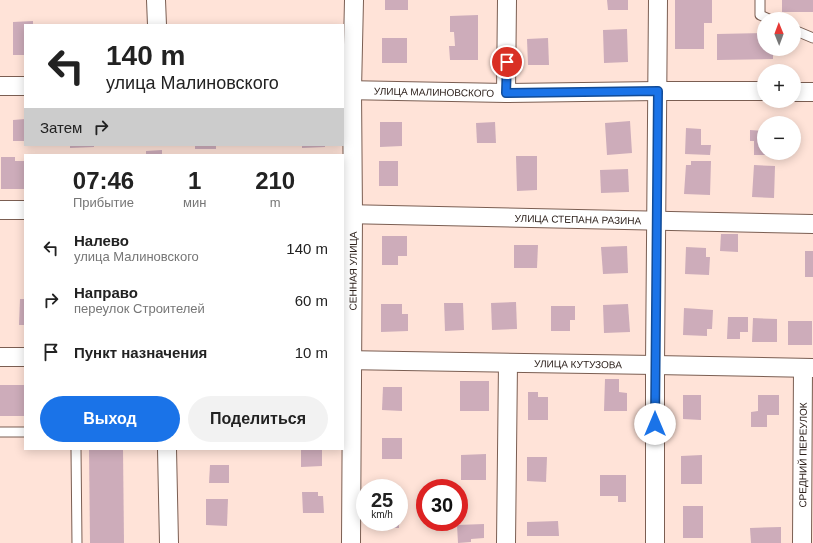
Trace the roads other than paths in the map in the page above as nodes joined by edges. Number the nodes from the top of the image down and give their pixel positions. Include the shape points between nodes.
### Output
1 (156, 0) edge
2 (354, 0) edge
3 (507, 0) edge
4 (658, 0) edge
5 (760, 0) edge
6 (760, 12) edge
7 (157, 24) edge
8 (801, 33) edge
9 (813, 38) edge
10 (0, 86) edge
11 (24, 86) edge
12 (348, 90) edge
13 (658, 91) junction
14 (757, 92) edge
15 (801, 92) edge
16 (813, 92) edge
17 (506, 93) junction
18 (0, 210) edge
19 (24, 210) edge
20 (348, 214) edge
21 (656, 221) junction
22 (813, 224) edge
23 (0, 357) edge
24 (24, 357) edge
25 (347, 360) edge
26 (508, 363) junction
27 (655, 365) junction
28 (808, 368) edge
29 (0, 432) edge
30 (24, 432) edge
31 (76, 450) edge
32 (166, 450) edge
33 (77, 543) edge
34 (169, 543) edge
35 (351, 543) edge
36 (506, 543) edge
37 (655, 543) edge
38 (802, 543) edge

1 - 7 street
2 - 12 street, СЕННАЯ УЛИЦА
3 - 17 street
4 - 13 street
5 - 6 lane
8 - 9 lane
10 - 11 street
12 - 17 street, УЛИЦА МАЛИНОВСКОГО
12 - 20 street, СЕННАЯ УЛИЦА
13 - 14 street, УЛИЦА МАЛИНОВСКОГО
13 - 17 street, УЛИЦА МАЛИНОВСКОГО
13 - 21 street
15 - 16 street
18 - 19 street
20 - 21 street, УЛИЦА СТЕПАНА РАЗИНА
20 - 25 street, СЕННАЯ УЛИЦА
21 - 22 street, УЛИЦА СТЕПАНА РАЗИНА
21 - 27 street
23 - 24 street
25 - 26 street, УЛИЦА КУТУЗОВА
25 - 35 street, СЕННАЯ УЛИЦА
26 - 27 street, УЛИЦА КУТУЗОВА
26 - 36 street
27 - 28 street, УЛИЦА КУТУЗОВА
27 - 37 street
28 - 38 street, СРЕДНИЙ ПЕРЕУЛОК
29 - 30 lane
31 - 33 lane
32 - 34 street

